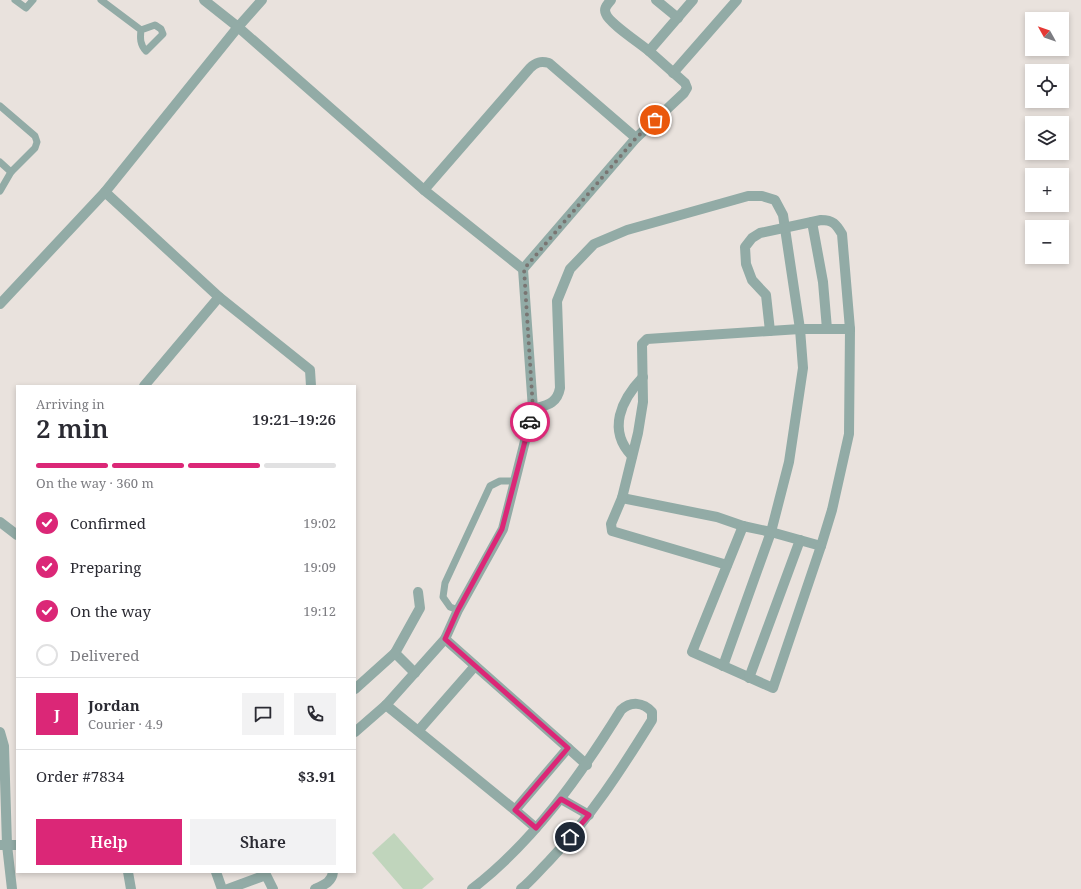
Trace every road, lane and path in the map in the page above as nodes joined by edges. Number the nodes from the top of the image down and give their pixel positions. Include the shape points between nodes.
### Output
1 (16, 0) edge
2 (33, 0) edge
3 (101, 0) edge
4 (204, 0) edge
5 (262, 0) edge
6 (611, 0) edge
7 (656, 0) edge
8 (693, 0) edge
9 (737, 0) edge
10 (678, 18) junction
11 (238, 27) junction
12 (141, 30) dead end
13 (650, 51) junction
14 (673, 73) junction
15 (0, 106) edge
16 (636, 138) junction
17 (0, 162) edge
18 (11, 172) junction
19 (424, 190) junction
20 (0, 191) edge
21 (105, 192) junction
22 (812, 222) junction
23 (785, 227) junction
24 (524, 269) junction
25 (0, 291) edge
26 (12, 292) junction
27 (220, 297) junction
28 (0, 304) edge
29 (800, 329) junction
30 (826, 329) junction
31 (850, 329) junction
32 (770, 331) junction
33 (643, 377) junction
34 (145, 385) edge
35 (311, 385) edge
36 (533, 409) junction
37 (632, 456) junction
38 (515, 481) junction
39 (622, 498) junction
40 (0, 522) edge
41 (743, 526) junction
42 (771, 532) junction
43 (16, 534) edge
44 (800, 540) junction
45 (821, 546) junction
46 (727, 565) junction
47 (418, 592) dead end
48 (458, 610) junction
49 (445, 639) junction
50 (395, 653) junction
51 (475, 666) junction
52 (723, 666) junction
53 (415, 673) junction
54 (749, 678) junction
55 (356, 688) edge
56 (386, 705) junction
57 (419, 730) junction
58 (356, 731) edge
59 (0, 732) edge
60 (568, 748) junction
61 (587, 765) junction
62 (561, 799) junction
63 (515, 810) junction
64 (589, 815) junction
65 (536, 828) junction
66 (8, 845) edge
67 (128, 873) edge
68 (216, 873) edge
69 (333, 873) edge
70 (130, 888) edge
71 (12, 889) edge
72 (222, 889) edge
73 (228, 889) edge
74 (273, 889) edge
75 (315, 889) edge
76 (472, 889) edge
77 (521, 889) edge

1 - 2 lane via 26,8
3 - 12 lane
4 - 11 street
5 - 11 street
6 - 13 street via 605,7 611,21
7 - 10 street
8 - 10 street
9 - 14 street
10 - 13 street
11 - 19 street
11 - 21 street
13 - 14 street
14 - 16 street via 687,88
15 - 18 lane via 35,136 37,142 35,148
16 - 19 street via 549,63 542,62 530,68
16 - 24 street
17 - 18 lane
18 - 20 lane
19 - 24 street
21 - 26 street
21 - 27 street
22 - 23 street
22 - 30 street via 823,282
22 - 31 street via 830,220 842,234
23 - 29 street
23 - 32 street via 760,233 745,247 746,264 752,280 766,295
23 - 36 street via 783,215 775,200 762,196 748,196 627,230 594,244 570,269 557,301 560,388 558,396 552,404
24 - 36 street
25 - 26 street
26 - 28 street
27 - 34 street
27 - 35 street via 310,370
29 - 30 street
29 - 32 street
29 - 42 street via 803,368 789,462
30 - 31 street
31 - 45 street via 849,434
32 - 33 street via 647,339 642,344
33 - 37 street via 643,402
33 - 37 street via 629,392 621,406 619,428 623,444
36 - 38 street
37 - 39 street
38 - 48 street via 502,529
38 - 48 lane via 500,481 490,486 445,584 443,597 450,607
39 - 41 street via 717,517
39 - 46 street via 611,524 612,531
40 - 43 street
41 - 42 street
41 - 46 street
42 - 44 street
42 - 52 street
44 - 45 street
44 - 54 street
45 - 54 street via 773,688
46 - 52 street via 692,652
47 - 50 street via 420,608
48 - 49 street
49 - 51 street
49 - 53 street
50 - 53 street
50 - 55 street
51 - 57 street
51 - 60 street
52 - 54 street
53 - 56 street
56 - 57 street
56 - 58 street
57 - 63 street
59 - 66 street via 4,746
60 - 61 street
60 - 63 street
61 - 62 street
61 - 64 street via 621,710 628,704 635,703 652,712 652,720
62 - 64 street
62 - 65 street
63 - 65 street
64 - 77 street
65 - 76 street
66 - 71 street
67 - 70 street
68 - 72 street
69 - 75 street via 328,882
73 - 74 street via 266,875

